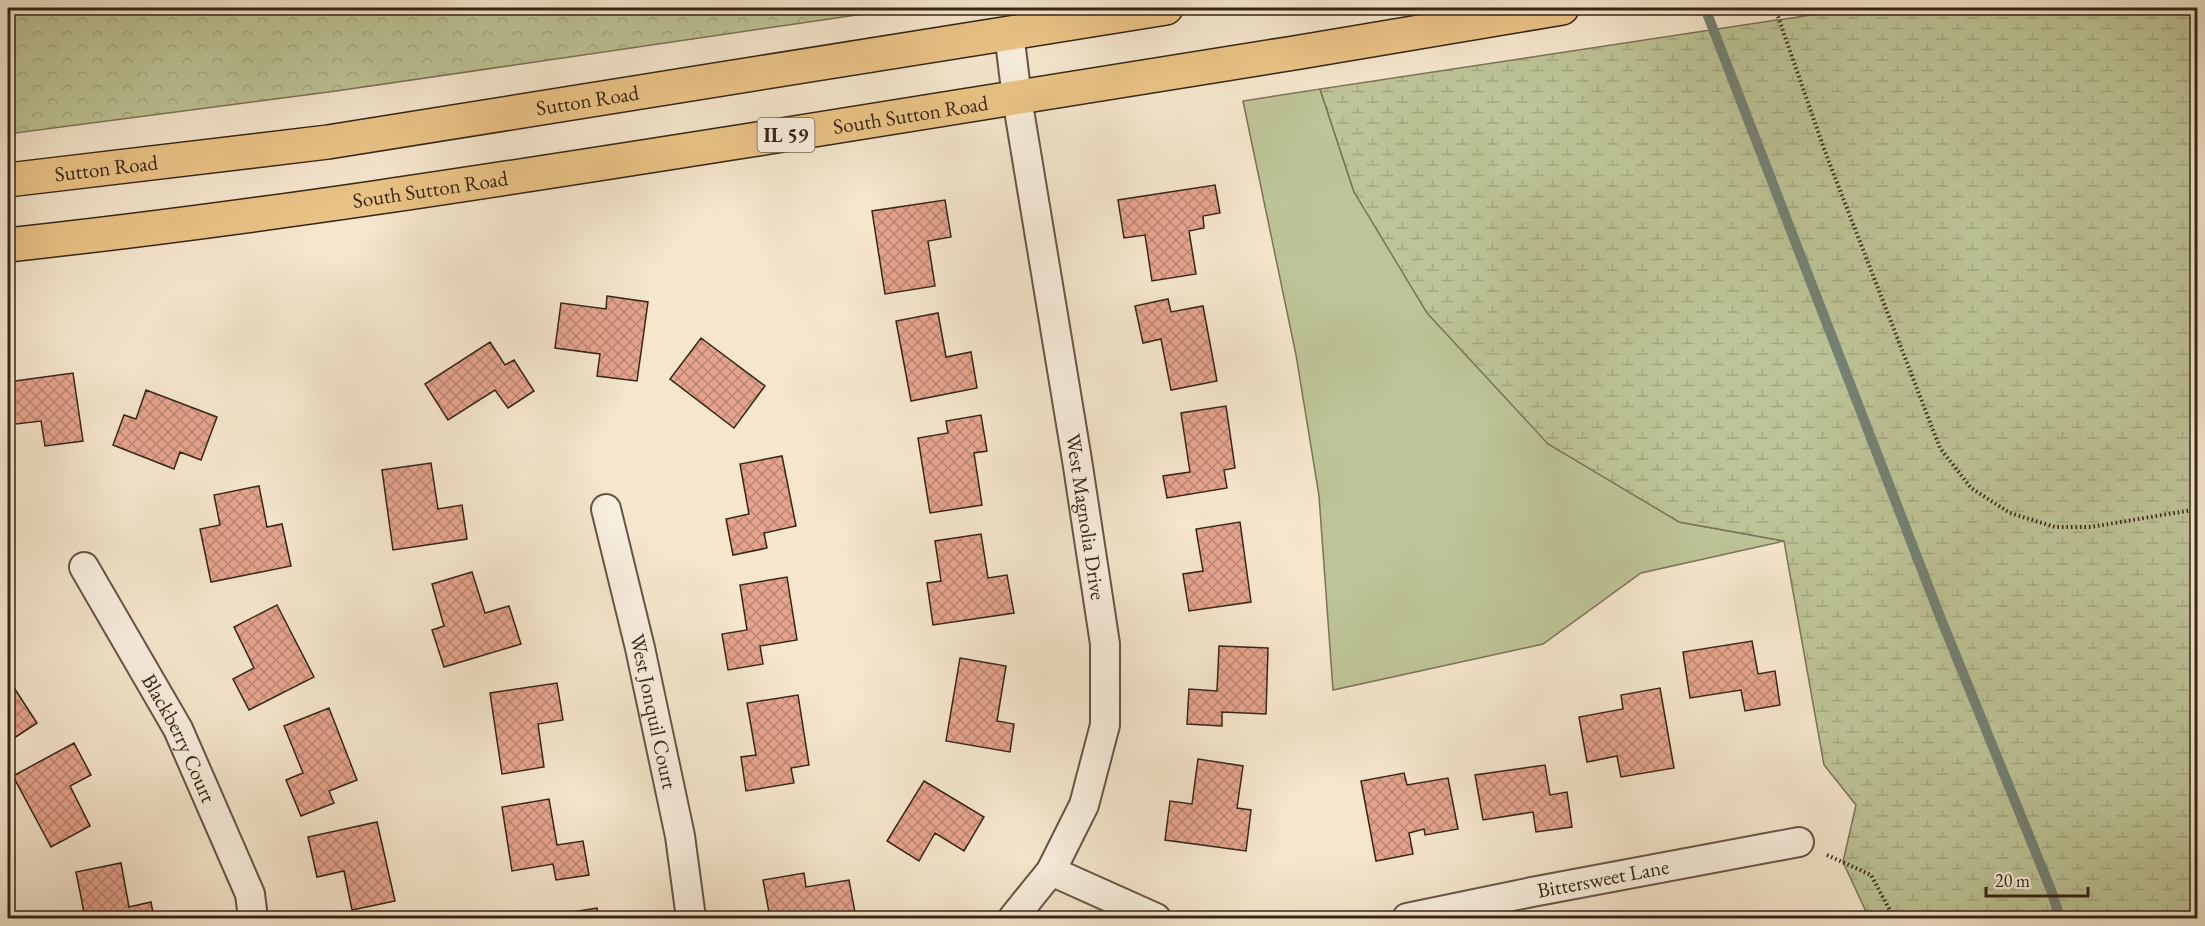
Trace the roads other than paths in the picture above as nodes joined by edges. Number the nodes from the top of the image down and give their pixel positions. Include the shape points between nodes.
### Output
1 (1166, 8) edge
2 (1562, 8) edge
3 (1009, 33) junction
4 (1017, 98) junction
5 (8, 180) edge
6 (8, 245) edge
7 (606, 509) dead end
8 (84, 567) dead end
9 (1799, 842) road end
10 (1051, 871) junction
11 (253, 918) edge
12 (691, 918) edge
13 (1013, 918) edge
14 (1156, 918) edge
15 (1407, 918) edge

1 - 3 main road, Sutton Road
2 - 4 main road, South Sutton Road / IL 59
3 - 4 street, West Magnolia Drive
3 - 5 main road, Sutton Road via 328,142
4 - 6 main road, South Sutton Road / IL 59 via 383,198
4 - 10 street, West Magnolia Drive via 1104,644 1105,725 1084,805
7 - 12 street, West Jonquil Court via 680,836
8 - 11 street, Blackberry Court via 178,729 250,894
9 - 15 street, Bittersweet Lane
10 - 13 street, West Magnolia Drive
10 - 14 street

